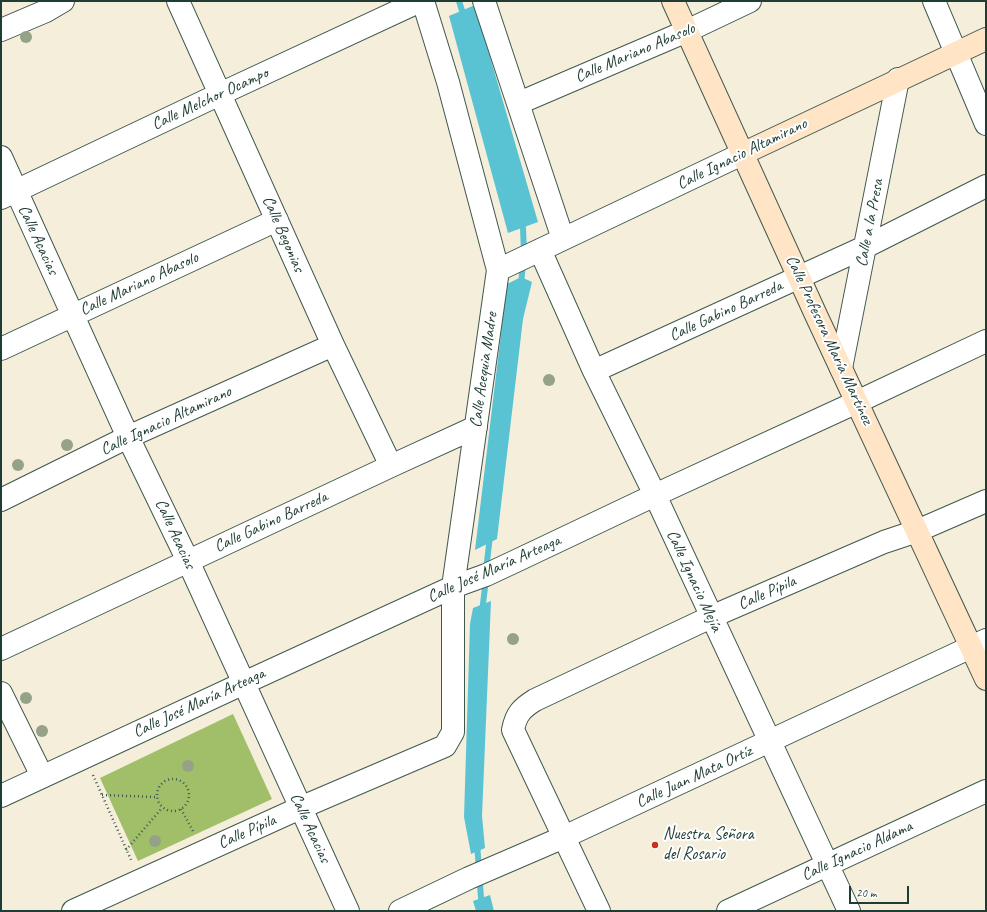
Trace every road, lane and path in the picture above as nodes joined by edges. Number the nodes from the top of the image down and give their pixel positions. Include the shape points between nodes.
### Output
1 (62, 1) edge
2 (178, 1) edge
3 (422, 1) edge
4 (484, 1) edge
5 (673, 1) edge
6 (750, 1) edge
7 (934, 1) edge
8 (1, 30) edge
9 (687, 31) junction
10 (986, 39) edge
11 (957, 52) junction
12 (898, 79) junction
13 (220, 94) junction
14 (519, 103) junction
15 (986, 124) edge
16 (742, 154) junction
17 (1, 157) edge
18 (986, 186) edge
19 (8, 194) edge
20 (276, 220) junction
21 (563, 239) junction
22 (865, 247) junction
23 (536, 252) junction
24 (504, 267) junction
25 (799, 277) junction
26 (72, 315) junction
27 (986, 341) edge
28 (333, 345) junction
29 (1, 349) edge
30 (841, 368) junction
31 (594, 371) junction
32 (857, 402) junction
33 (476, 427) junction
34 (128, 437) junction
35 (391, 466) junction
36 (655, 495) junction
37 (1, 500) edge
38 (986, 500) edge
39 (917, 531) junction
40 (188, 561) junction
41 (453, 587) junction
42 (711, 617) junction
43 (979, 644) edge
44 (1, 649) edge
45 (986, 679) edge
46 (244, 683) junction
47 (1, 693) edge
48 (769, 742) junction
49 (445, 746) joint
50 (84, 756) junction
51 (42, 776) junction
52 (986, 792) edge
53 (102, 795) junction
54 (1, 796) edge
55 (156, 797) junction
56 (162, 808) junction
57 (300, 808) junction
58 (181, 809) junction
59 (564, 837) junction
60 (126, 850) junction
61 (204, 852) junction
62 (828, 865) junction
63 (140, 880) junction
64 (102, 905) edge
65 (73, 911) edge
66 (348, 911) edge
67 (400, 911) edge
68 (599, 911) edge
69 (728, 911) edge
70 (849, 911) edge

1 - 8 street via 46,11
2 - 13 street, Calle Begonias
3 - 13 street, Calle Melchor Ocampo
3 - 24 street, Calle Acequia Madre
4 - 14 street
5 - 9 street, Calle Profesora María Martínez
6 - 9 street, Calle Mariano Abasolo
7 - 11 street
9 - 14 street, Calle Mariano Abasolo
9 - 16 street, Calle Profesora María Martínez
10 - 11 street, Calle Ignacio Altamirano
11 - 12 street, Calle Ignacio Altamirano
11 - 15 street
12 - 16 street, Calle Ignacio Altamirano
12 - 22 street, Calle a la Presa
13 - 19 street, Calle Melchor Ocampo
13 - 20 street, Calle Begonias
14 - 21 street
16 - 21 street, Calle Ignacio Altamirano
16 - 25 street, Calle Profesora María Martínez
17 - 19 street, Calle Acacias
18 - 22 street, Calle Gabino Barreda
19 - 26 street, Calle Acacias
20 - 26 street, Calle Mariano Abasolo
20 - 28 street, Calle Begonias
21 - 23 street, Calle Ignacio Altamirano
22 - 25 street, Calle Gabino Barreda
22 - 30 street, Calle a la Presa
23 - 24 street, Calle Ignacio Altamirano
23 - 31 street, Calle Ignacio Mejía
24 - 33 street, Calle Acequia Madre
25 - 30 street, Calle Profesora María Martínez
25 - 31 street, Calle Gabino Barreda
26 - 29 street, Calle Mariano Abasolo
26 - 34 street, Calle Acacias
27 - 32 street, Calle José María Arteaga
28 - 34 street, Calle Ignacio Altamirano
28 - 35 street, Calle Begonias
30 - 32 street, Calle Profesora María Martínez
31 - 36 street, Calle Ignacio Mejía
32 - 36 street, Calle José María Arteaga
32 - 39 street, Calle Profesora María Martínez
33 - 35 street, Calle Gabino Barreda
33 - 41 street, Calle Acequia Madre
34 - 37 street, Calle Ignacio Altamirano
34 - 40 street, Calle Acacias
35 - 40 street, Calle Gabino Barreda
36 - 41 street, Calle José María Arteaga via 486,575
36 - 42 street, Calle Ignacio Mejía
38 - 39 street, Calle Pípila
39 - 42 street, Calle Pípila via 884,542
39 - 43 street, Calle Profesora María Martínez
40 - 44 street, Calle Gabino Barreda
40 - 46 street, Calle Acacias
41 - 46 street, Calle José María Arteaga
41 - 49 street, Calle Acequia Madre via 453,732
42 - 48 street, Calle Ignacio Mejía
42 - 59 street, Calle Pípila via 535,700 519,712 513,730
43 - 45 street, Calle Profesora María Martínez
43 - 48 street, Calle Juan Mata Ortíz
46 - 50 street, Calle José María Arteaga
46 - 57 street, Calle Acacias
47 - 51 street
48 - 59 street, Calle Juan Mata Ortíz
48 - 62 street, Calle Ignacio Mejía
49 - 57 street, Calle Pípila
50 - 51 street, Calle José María Arteaga
50 - 53 path
51 - 54 street, Calle José María Arteaga
52 - 62 street, Calle Ignacio Aldama
53 - 55 path
53 - 60 path
55 - 56 path
55 - 58 path via 160,784 171,778 184,782 190,794 186,806
56 - 58 path via 174,812
56 - 60 path
57 - 61 street, Calle Pípila
57 - 66 street, Calle Acacias
58 - 61 path
59 - 67 street, Calle Juan Mata Ortíz
59 - 68 street
60 - 63 path
61 - 63 street, Calle Pípila
62 - 69 street, Calle Ignacio Aldama
62 - 70 street, Calle Ignacio Mejía
63 - 64 street, Calle Pípila
64 - 65 street, Calle Pípila

